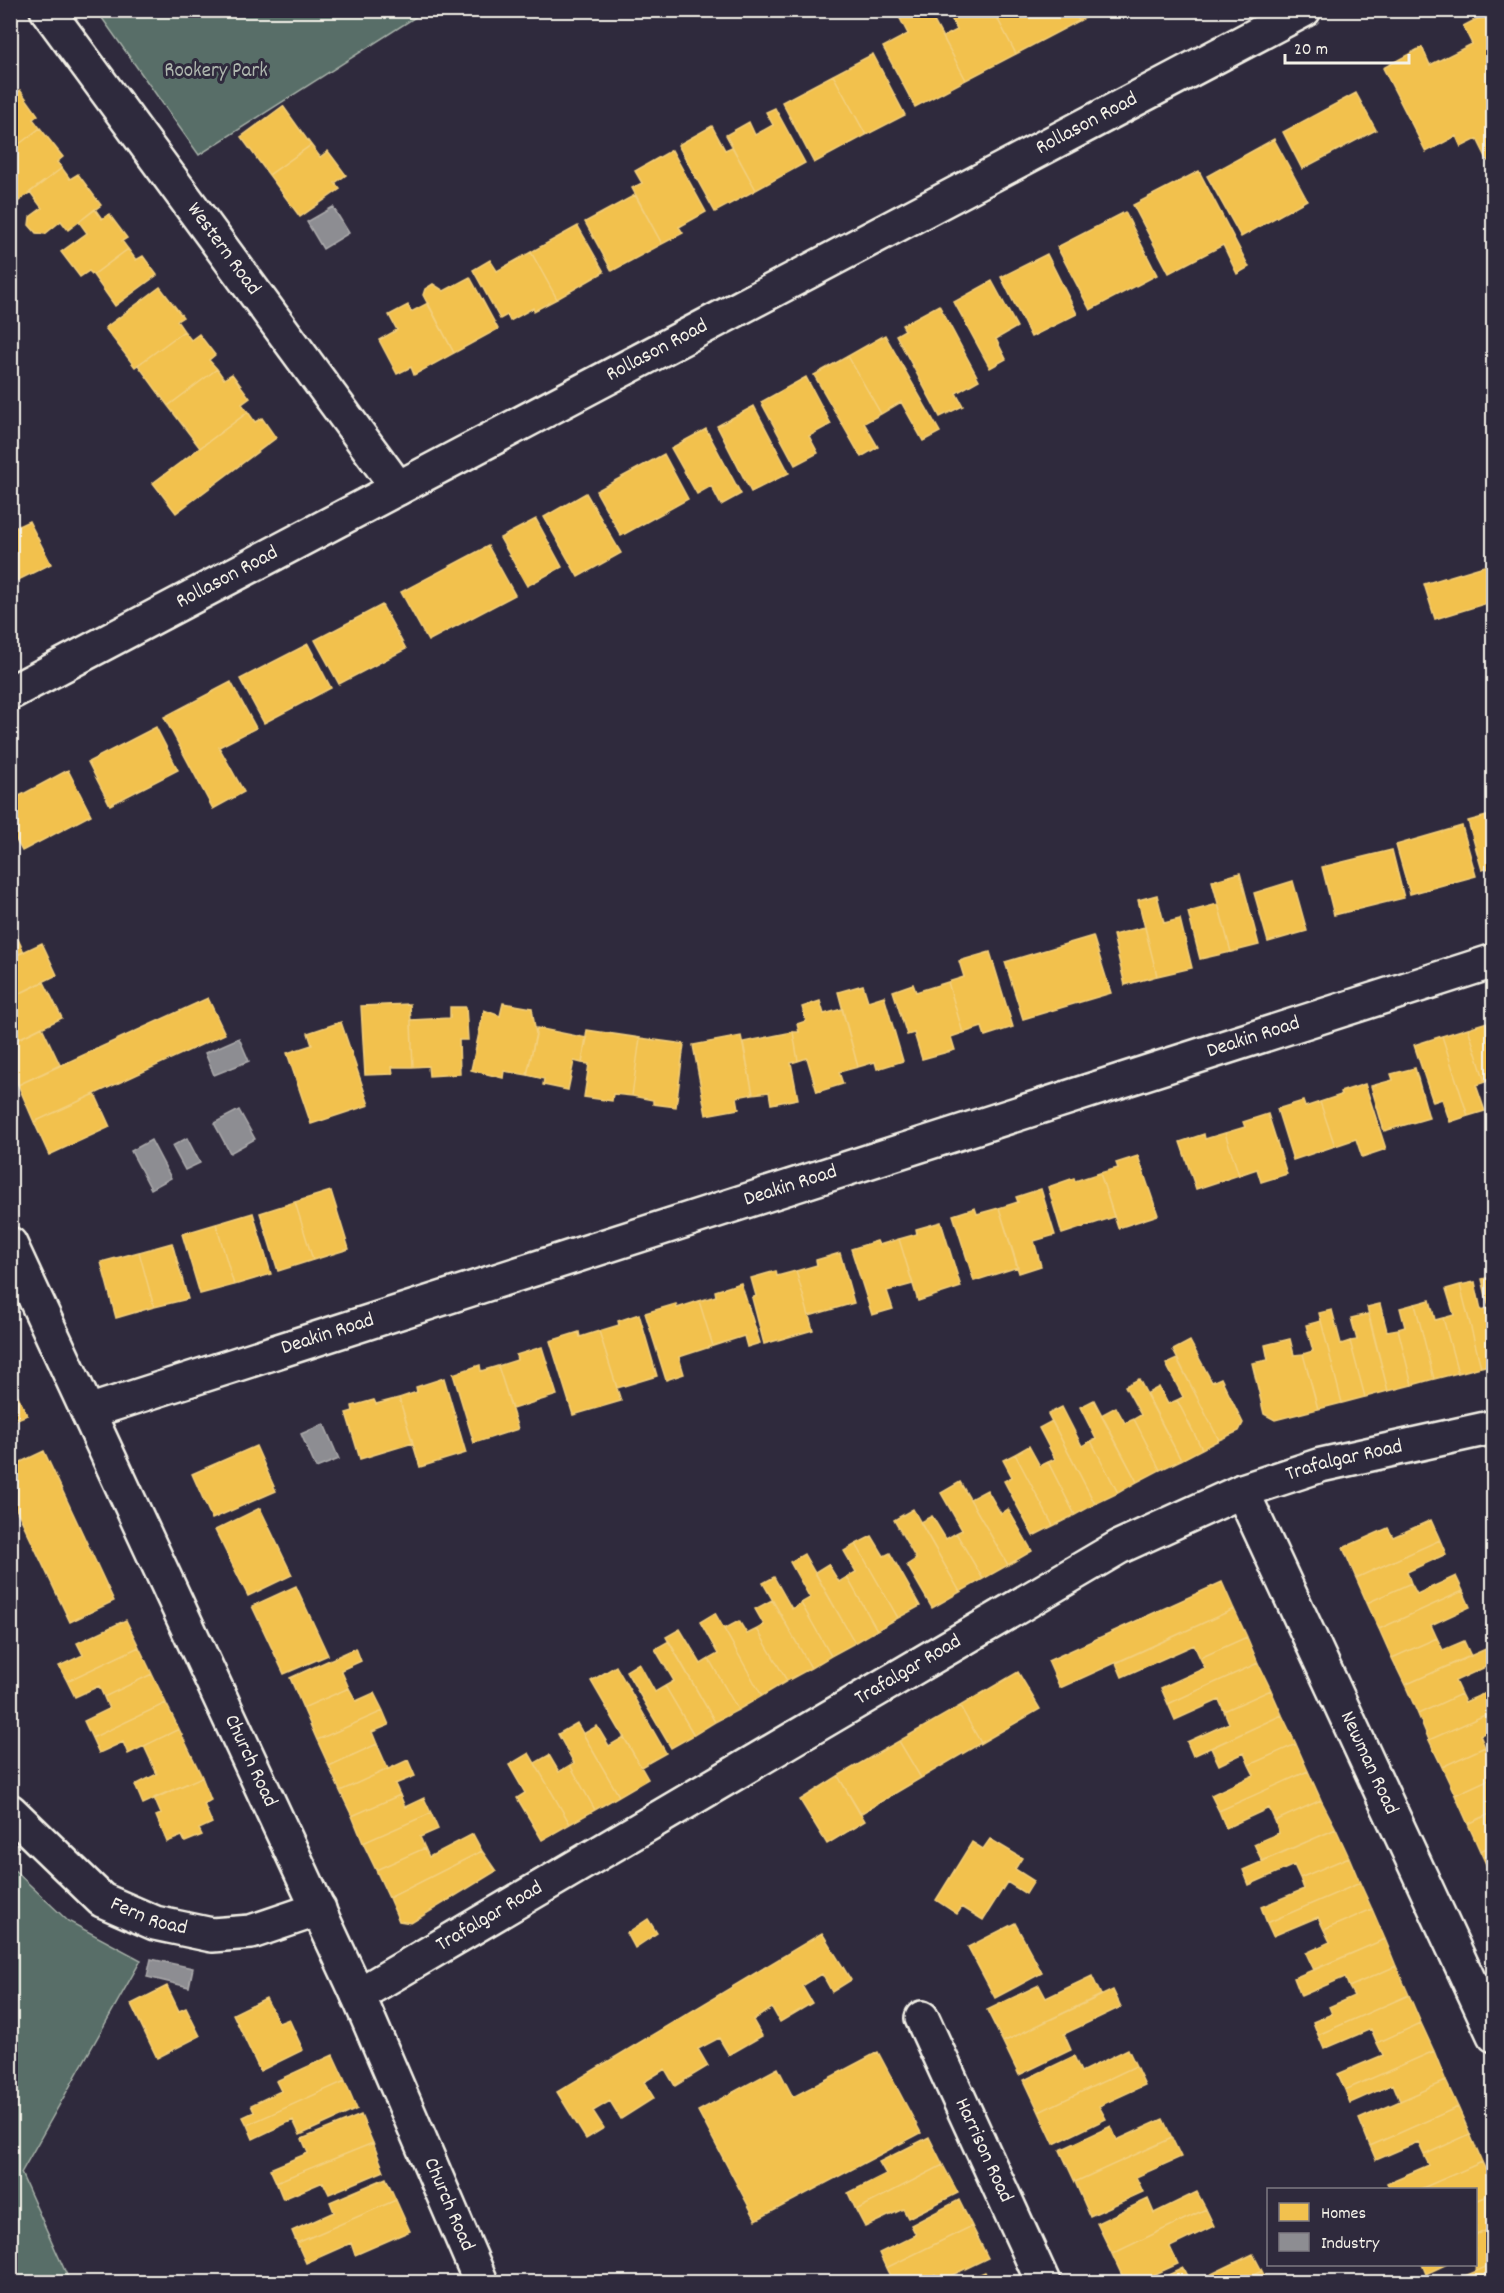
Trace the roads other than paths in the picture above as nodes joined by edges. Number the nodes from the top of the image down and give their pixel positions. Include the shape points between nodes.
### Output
1 (47, 10) edge
2 (1304, 10) edge
3 (398, 488) junction
4 (10, 693) edge
5 (1494, 961) edge
6 (10, 1245) edge
7 (88, 1412) junction
8 (1494, 1426) edge
9 (1242, 1491) junction
10 (10, 1811) edge
11 (319, 1909) junction
12 (358, 1995) junction
13 (922, 2018) dead end
14 (1494, 2035) edge
15 (481, 2283) edge
16 (1043, 2283) edge

1 - 3 street, Western Road
2 - 3 street, Rollason Road
3 - 4 street, Rollason Road
5 - 7 street, Deakin Road
6 - 7 street, Church Road
7 - 11 street, Church Road
8 - 9 street, Trafalgar Road via 1321,1465
9 - 12 street, Trafalgar Road via 1119,1547
9 - 14 street, Newman Road
10 - 11 street, Fern Road via 102,1900 155,1923 212,1935 241,1933
11 - 12 street, Church Road
12 - 15 street, Church Road
13 - 16 street, Harrison Road

